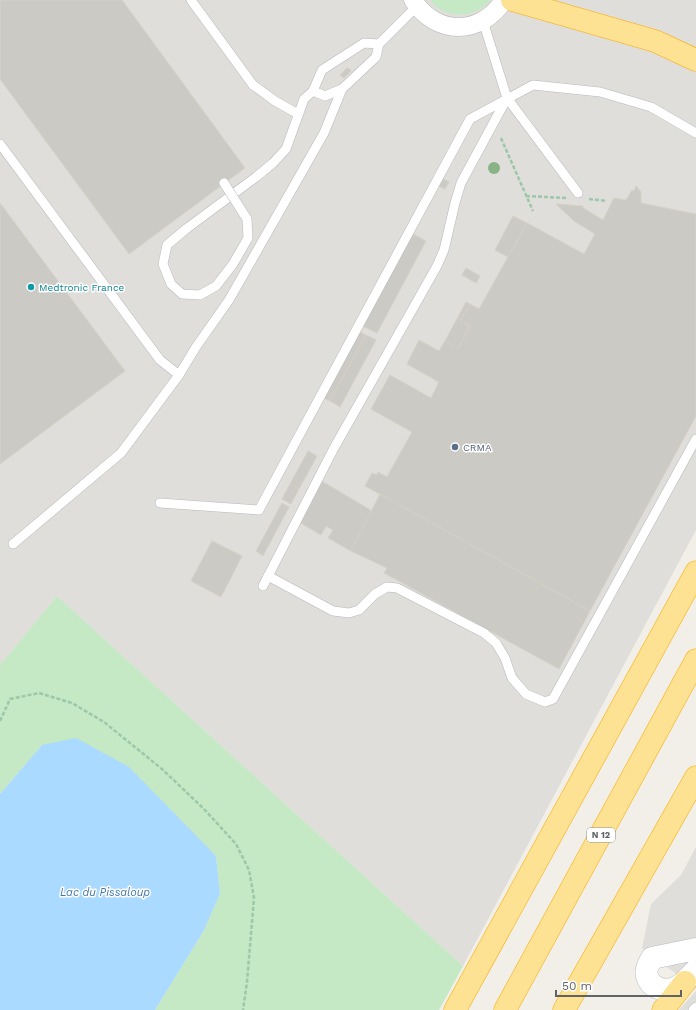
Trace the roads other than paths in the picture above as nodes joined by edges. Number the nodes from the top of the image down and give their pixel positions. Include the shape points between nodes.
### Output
1 (191, 0) edge
2 (504, 0) edge
3 (512, 0) edge
4 (415, 3) edge
5 (484, 22) junction
6 (380, 44) junction
7 (696, 60) edge
8 (342, 90) junction
9 (313, 92) junction
10 (507, 98) junction
11 (298, 114) junction
12 (696, 133) edge
13 (0, 144) edge
14 (224, 183) dead end
15 (578, 193) dead end
16 (179, 375) junction
17 (696, 439) edge
18 (160, 503) dead end
19 (13, 544) dead end
20 (696, 572) edge
21 (268, 576) junction
22 (263, 586) dead end
23 (696, 660) edge
24 (696, 777) edge
25 (696, 949) edge
26 (692, 976) edge
27 (696, 1007) edge
28 (455, 1010) edge
29 (505, 1010) edge
30 (564, 1010) edge
31 (663, 1010) edge
32 (693, 1010) edge

1 - 11 lane via 253,85
2 - 5 street via 498,10
3 - 7 highway via 655,41
4 - 5 street via 432,21 454,28
4 - 6 lane
5 - 10 lane
6 - 8 lane via 376,57
6 - 9 lane via 364,43 322,70
8 - 9 lane via 325,96
8 - 16 lane via 324,133 229,300
9 - 11 lane via 304,99
10 - 12 lane via 533,85 600,92 651,107
10 - 15 lane
10 - 18 lane via 470,119 259,510
10 - 21 lane via 461,184 444,250 334,448
11 - 14 lane, bridge via 286,150 256,177 186,229 167,245 163,264 171,284 182,294 200,295 216,286 248,238 247,219
13 - 16 lane via 160,360
16 - 19 lane via 121,453
17 - 21 lane via 553,699 545,702 526,694 512,678 496,643 484,633 397,588 387,588 374,594 359,610 349,613 333,611
20 - 28 highway
21 - 22 lane
23 - 29 highway, N 12
24 - 30 highway
25 - 26 street via 652,958 647,967 647,976 653,985 661,990 673,988
26 - 31 highway
27 - 32 lane

